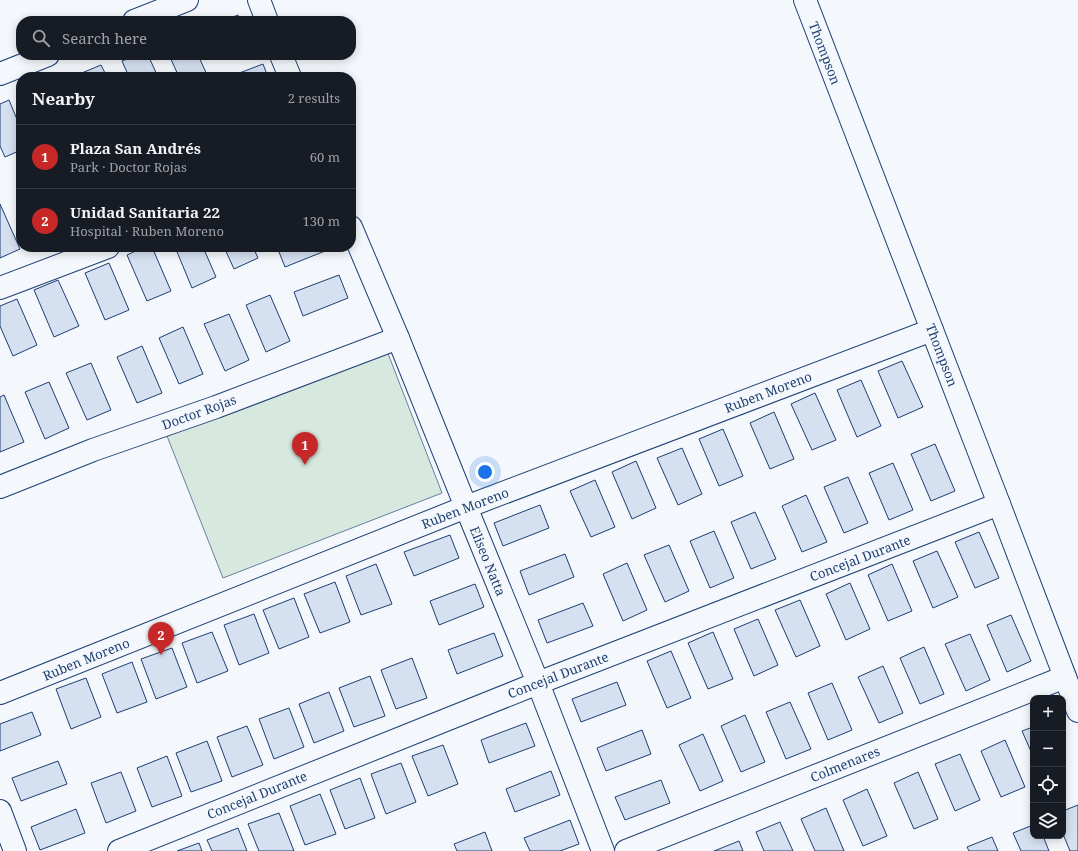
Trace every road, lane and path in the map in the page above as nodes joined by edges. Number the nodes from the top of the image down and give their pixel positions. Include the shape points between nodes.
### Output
1 (187, 0) edge
2 (259, 0) edge
3 (805, 0) edge
4 (147, 16) edge
5 (265, 16) edge
6 (35, 60) edge
7 (283, 60) edge
8 (288, 72) edge
9 (0, 74) edge
10 (356, 239) edge
11 (95, 252) edge
12 (0, 288) edge
13 (932, 330) junction
14 (398, 338) junction
15 (0, 487) edge
16 (1000, 504) junction
17 (466, 507) junction
18 (1065, 677) junction
19 (538, 683) junction
20 (0, 693) edge
21 (1078, 711) edge
22 (0, 811) edge
23 (16, 851) edge
24 (119, 851) edge
25 (603, 851) edge
26 (626, 851) edge

1 - 4 street
2 - 5 street
3 - 13 street, Thompson
6 - 9 street
7 - 8 street
10 - 14 street, Eliseo Natta
11 - 12 street
13 - 16 street, Thompson
13 - 17 street, Ruben Moreno
14 - 15 street, Doctor Rojas via 216,407 93,450
14 - 17 street, Eliseo Natta
16 - 18 street, Thompson
16 - 19 street, Concejal Durante
17 - 19 street, Eliseo Natta
17 - 20 street, Ruben Moreno
18 - 21 street, Thompson
18 - 26 street, Colmenares
19 - 24 street, Concejal Durante
19 - 25 street, Eliseo Natta
22 - 23 street

